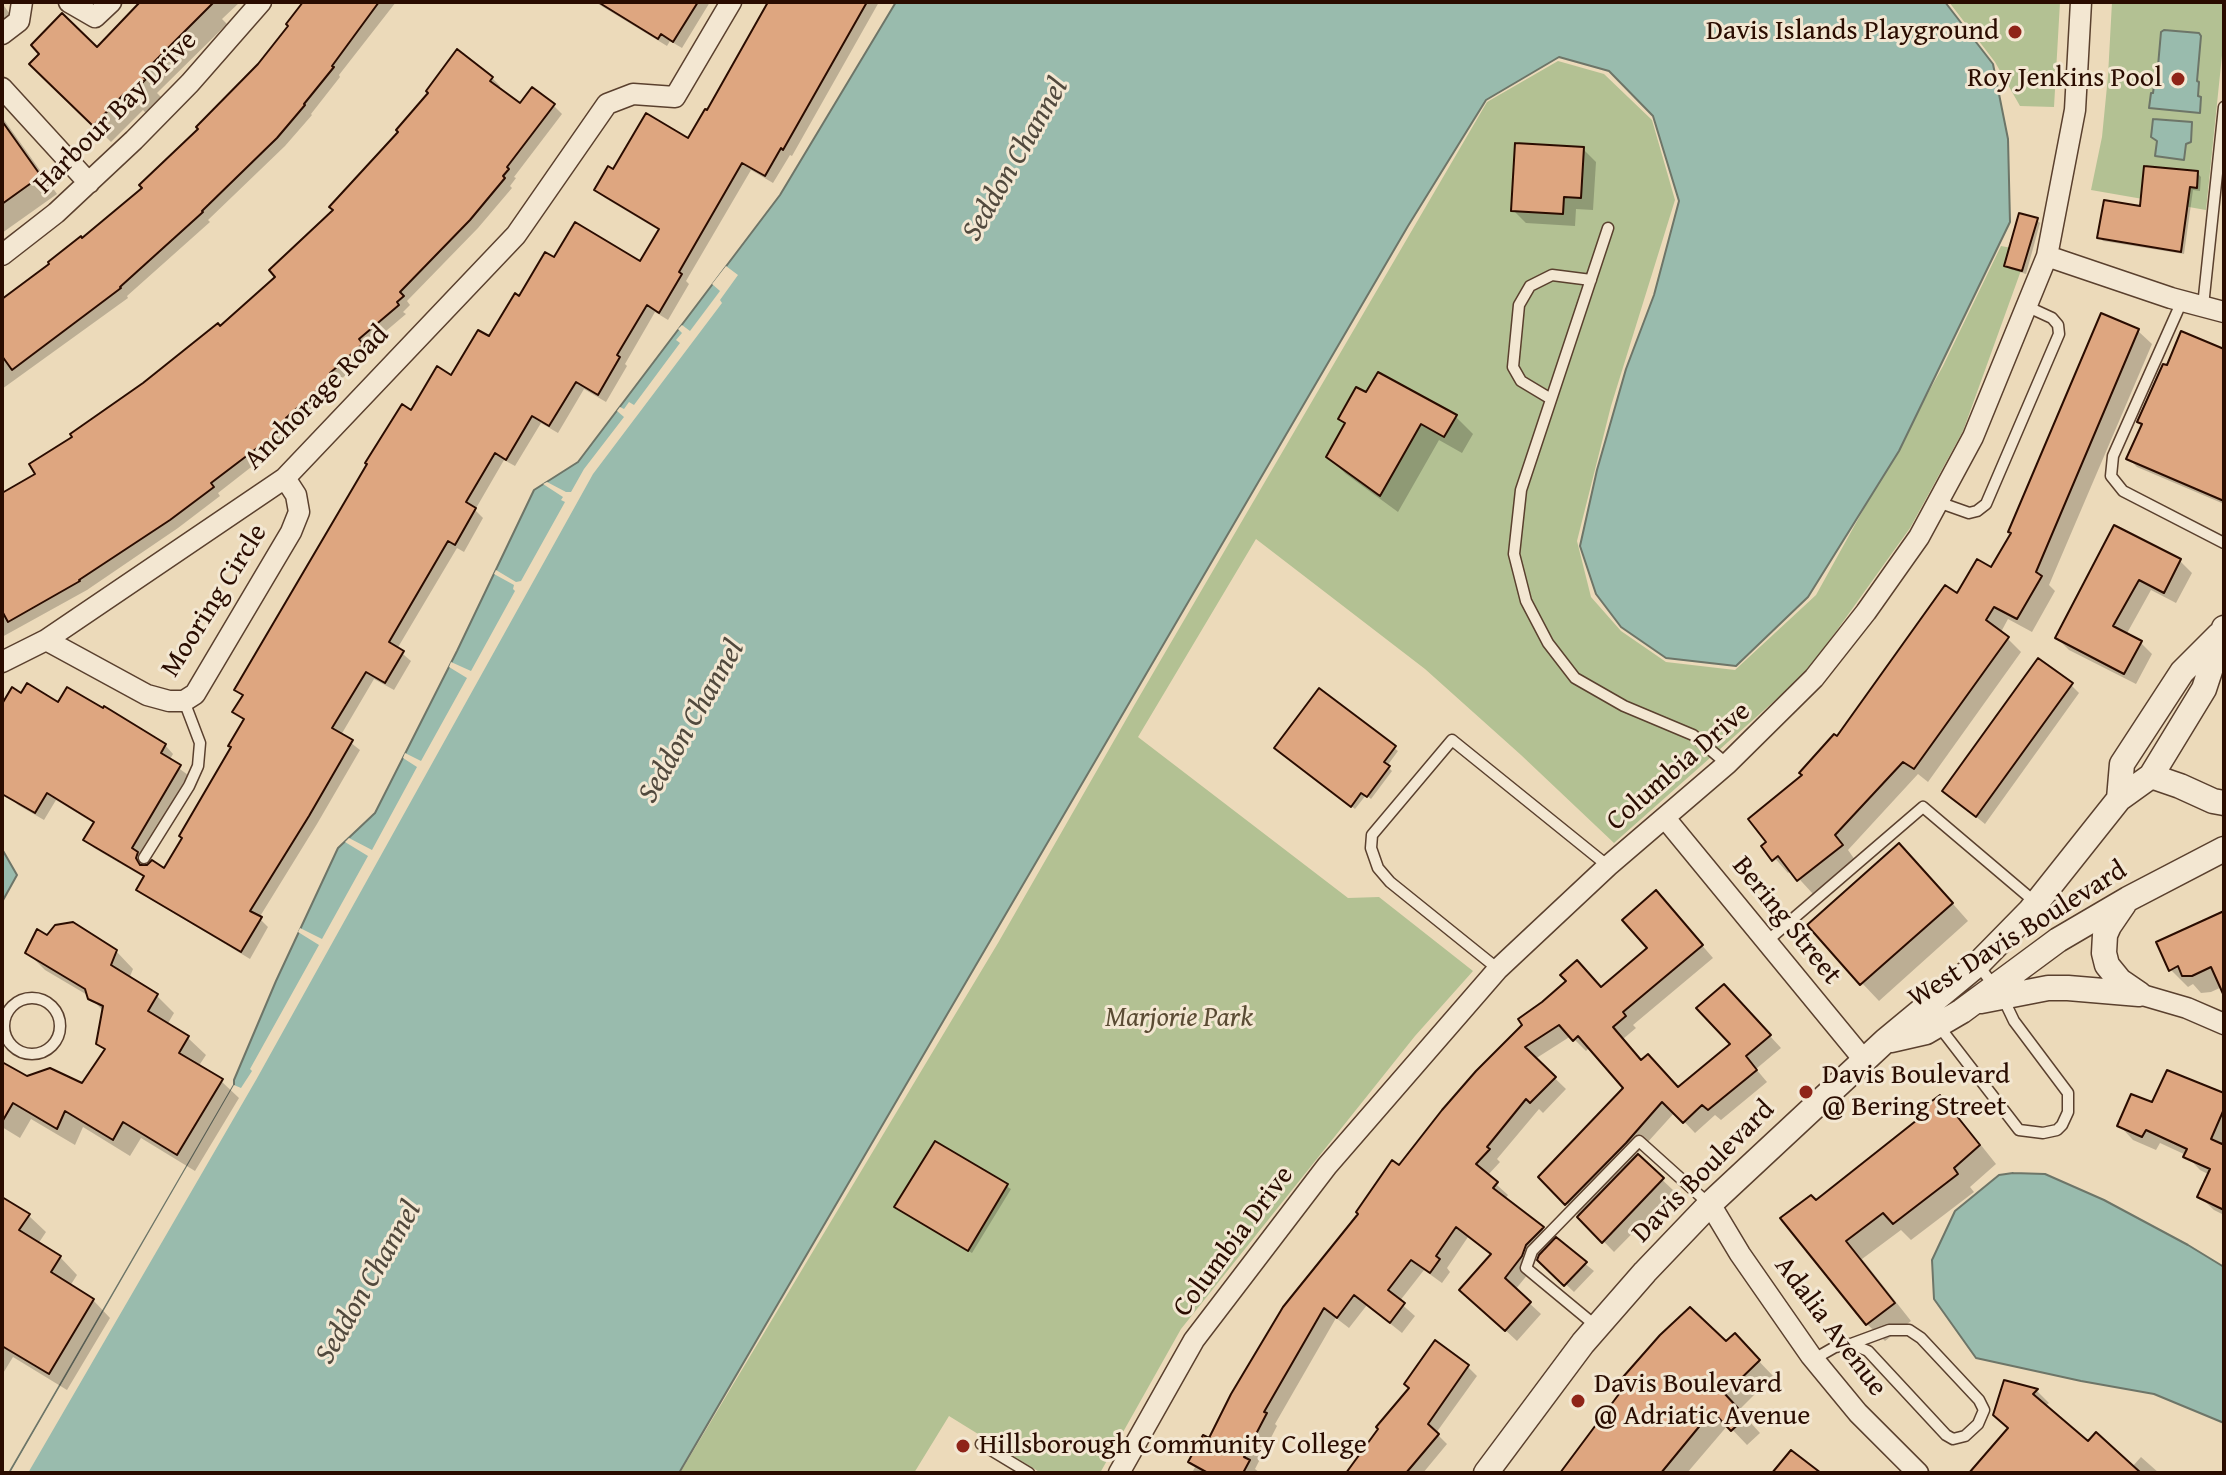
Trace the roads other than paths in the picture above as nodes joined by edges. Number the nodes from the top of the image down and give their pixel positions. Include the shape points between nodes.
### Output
1 (22, 2) edge
2 (69, 2) edge
3 (111, 2) edge
4 (261, 2) edge
5 (731, 2) edge
6 (2081, 2) edge
7 (2, 34) edge
8 (2, 88) edge
9 (2224, 107) edge
10 (89, 183) junction
11 (1608, 228) dead end
12 (2, 255) edge
13 (2047, 256) junction
14 (1591, 280) junction
15 (2182, 301) junction
16 (2026, 306) junction
17 (2203, 306) junction
18 (2224, 312) edge
19 (1551, 399) junction
20 (285, 478) junction
21 (1938, 502) junction
22 (2224, 543) edge
23 (2223, 630) edge
24 (46, 640) junction
25 (2, 662) edge
26 (184, 701) junction
27 (1727, 764) junction
28 (2151, 776) junction
29 (2119, 799) junction
30 (2224, 803) edge
31 (1665, 818) junction
32 (2224, 849) edge
33 (144, 858) dead end
34 (1608, 866) junction
35 (2128, 899) junction
36 (2033, 907) junction
37 (1766, 942) junction
38 (1978, 964) junction
39 (1498, 969) junction
40 (1998, 991) junction
41 (2139, 994) junction
42 (4, 1016) edge
43 (1931, 1017) junction
44 (2224, 1024) edge
45 (1885, 1041) joint
46 (1864, 1060) junction
47 (1710, 1204) junction
48 (1598, 1327) junction
49 (1851, 1344) junction
50 (1814, 1359) junction
51 (981, 1444) dead end
52 (1029, 1473) edge
53 (1119, 1473) edge
54 (1486, 1473) edge
55 (1918, 1473) edge

1 - 7 street via 19,21
2 - 3 street via 95,17
4 - 10 street, Harbour Bay Drive via 190,83
5 - 20 street, Anchorage Road via 675,97 633,94 607,104 516,235
6 - 13 street, Columbia Drive via 2075,110
8 - 10 street
9 - 17 lane
10 - 12 street, Harbour Bay Drive
11 - 14 lane
13 - 15 street
13 - 16 street, Columbia Drive
14 - 19 lane
14 - 19 lane via 1552,275 1530,286 1519,305 1513,367 1521,381
15 - 17 street
15 - 22 lane via 2113,456 2111,476 2123,491
16 - 21 street, Columbia Drive via 1973,437
16 - 21 lane via 2052,318 2059,334 1986,504 1969,513
17 - 18 street
19 - 27 lane via 1521,490 1514,554 1526,601 1575,678 1693,735
20 - 24 street, Anchorage Road
20 - 26 street, Mooring Circle via 299,512 291,532 195,694
21 - 27 street, Columbia Drive via 1919,537 1814,678
23 - 28 street via 2204,689
23 - 29 street via 2182,672 2122,764
24 - 25 street, Anchorage Road
24 - 26 street, Mooring Circle via 147,695
26 - 33 lane via 200,743 198,766
27 - 31 street, Columbia Drive
28 - 29 street
28 - 30 street
29 - 36 street
31 - 34 street, Columbia Drive
31 - 37 street, Bering Street
32 - 35 street, West Davis Boulevard
34 - 39 street, Columbia Drive
34 - 39 lane via 1452,740 1372,835 1371,848 1390,882
35 - 40 street, West Davis Boulevard via 2058,940
35 - 41 street via 2105,935 2104,953 2120,981
36 - 37 lane via 1923,807
36 - 38 street
37 - 46 street, Bering Street
38 - 40 lane
38 - 43 street
39 - 53 street, Columbia Drive via 1327,1166 1194,1340
40 - 41 street, West Davis Boulevard via 2068,988
40 - 43 street, West Davis Boulevard
40 - 43 lane via 2068,1093 2067,1119 2057,1130 2019,1130
41 - 44 street
42 - 42 lane via 6,1037 19,1051 47,1051 59,1036 59,1019 42,1000 16,1003
43 - 45 street, West Davis Boulevard via 1926,1032
45 - 46 street, Davis Boulevard
46 - 47 street, Davis Boulevard
47 - 48 street, Davis Boulevard
47 - 48 lane via 1639,1141 1532,1251 1526,1268
47 - 50 street, Adalia Avenue
48 - 54 street, Davis Boulevard
49 - 49 lane via 1868,1351 1946,1435 1965,1436 1978,1424 1984,1410 1979,1400 1915,1333 1889,1330
49 - 50 lane
50 - 55 street, Adalia Avenue
51 - 52 lane

